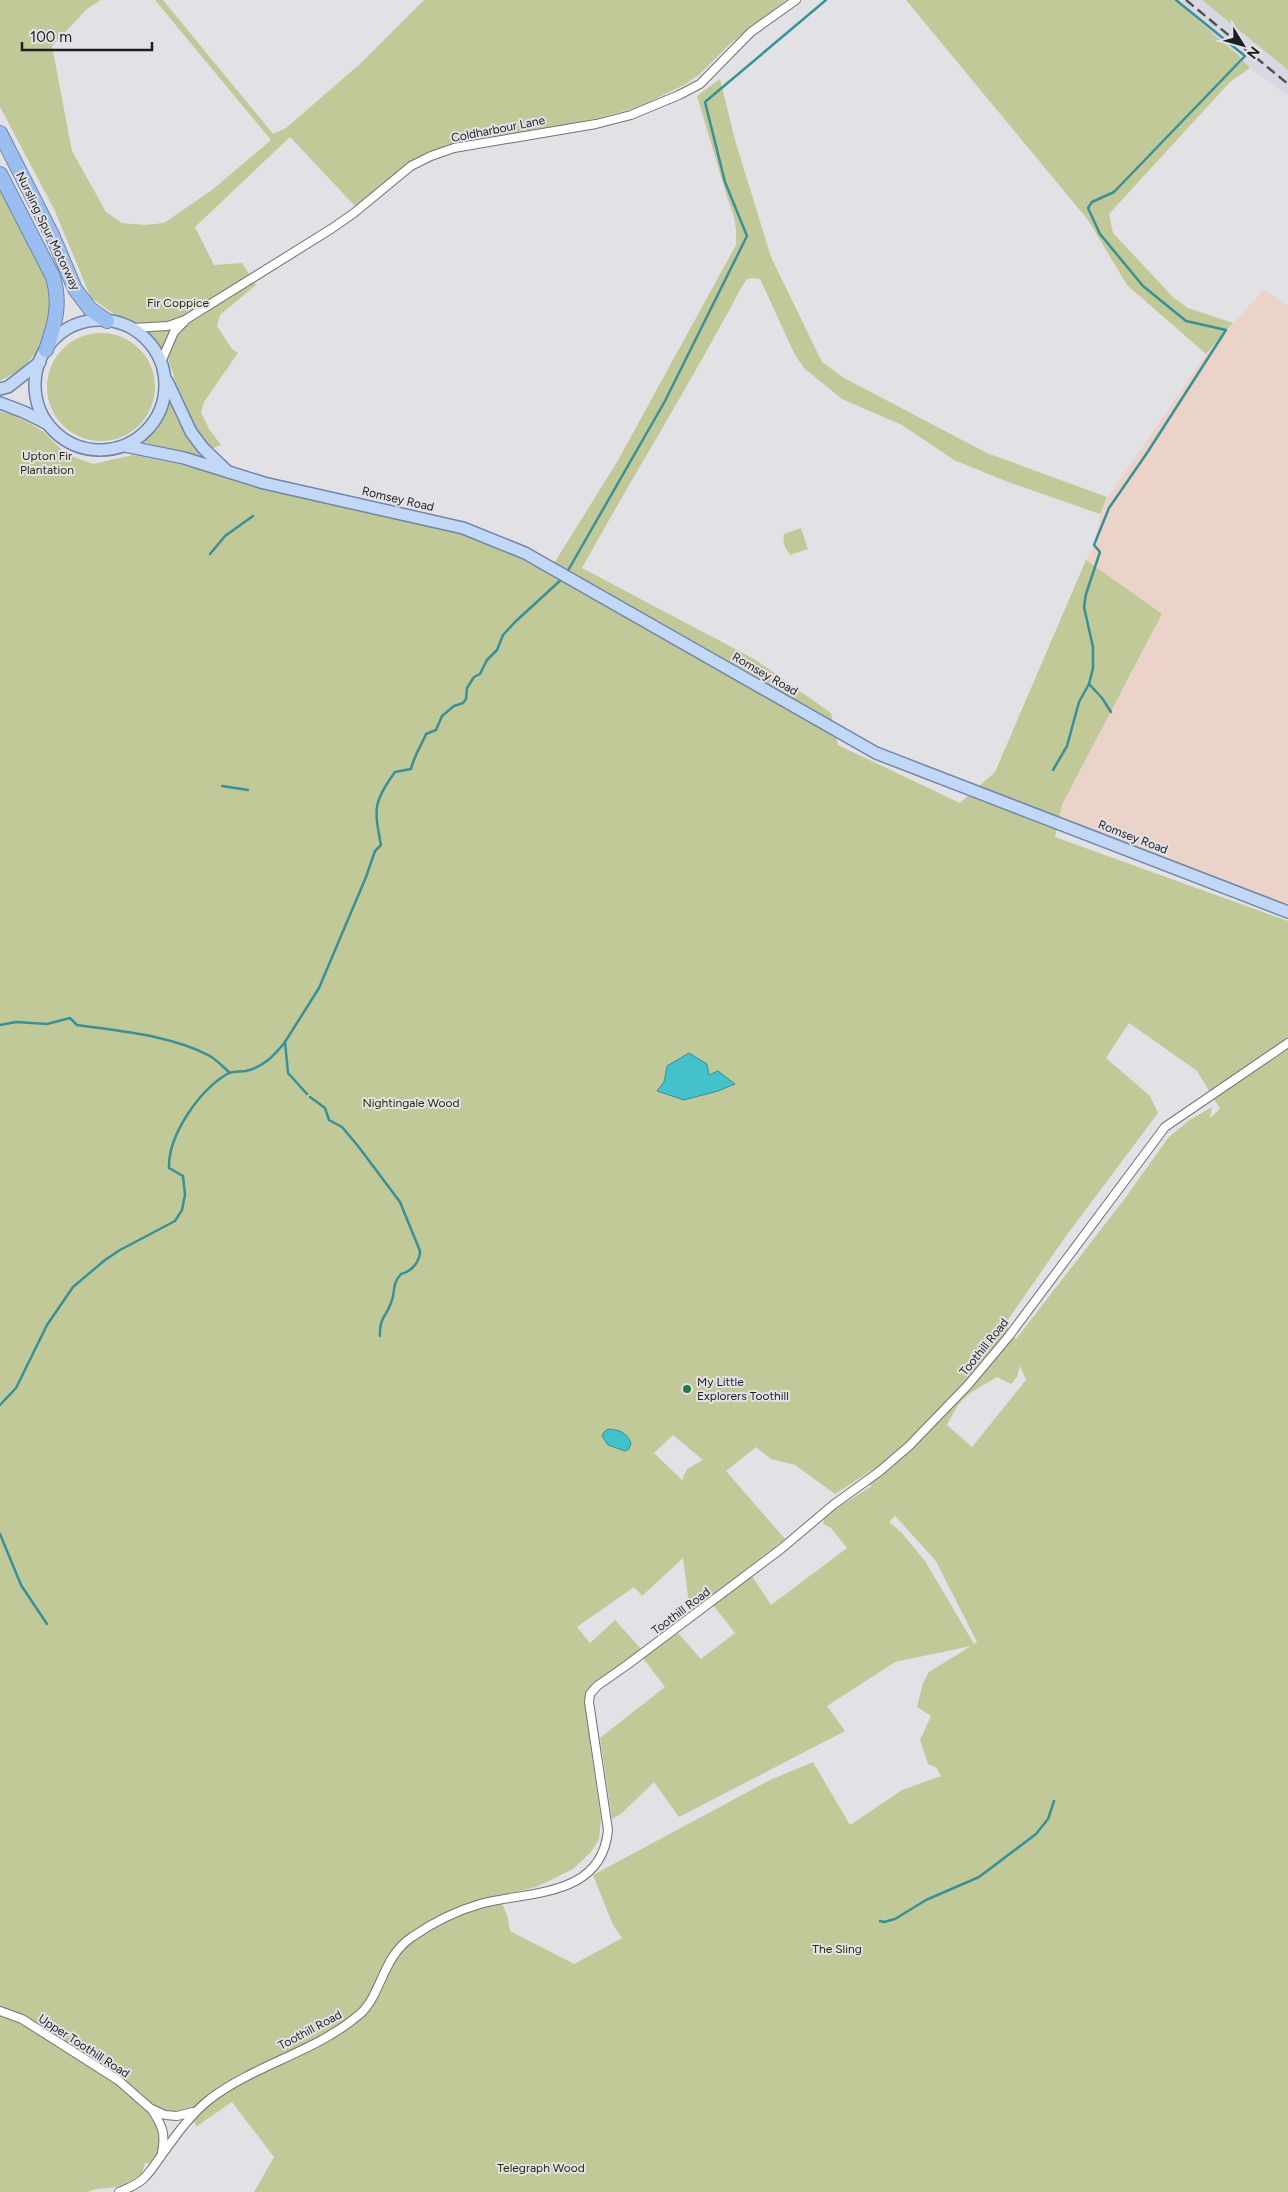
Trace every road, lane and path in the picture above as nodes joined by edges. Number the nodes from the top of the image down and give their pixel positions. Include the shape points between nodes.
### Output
1 (796, 0) edge
2 (0, 133) edge
3 (0, 174) edge
4 (185, 320) junction
5 (107, 321) junction
6 (132, 328) junction
7 (43, 356) junction
8 (161, 362) junction
9 (165, 377) junction
10 (0, 389) edge
11 (0, 403) edge
12 (48, 424) junction
13 (125, 446) junction
14 (228, 472) junction
15 (1288, 912) edge
16 (1288, 1042) edge
17 (0, 2011) edge
18 (150, 2108) junction
19 (194, 2112) junction
20 (162, 2154) junction
21 (119, 2192) edge

1 - 4 street, Coldharbour Lane via 751,32 700,84 679,95 630,116 454,148 411,166 347,218
2 - 5 highway, Nursling Spur Motorway via 76,289 90,309
3 - 7 highway, Nursling Spur Motorway via 56,287 57,313
4 - 6 street, Coldharbour Lane via 168,326
4 - 8 street, Coldharbour Lane via 174,332
5 - 6 main road
5 - 7 main road via 72,327 58,337
6 - 8 main road via 149,343
7 - 10 main road via 8,387
7 - 12 main road via 35,387
8 - 9 main road
9 - 13 main road via 163,401 153,423
9 - 14 main road, Romsey Road via 191,432
11 - 12 main road
12 - 13 main road via 63,439 83,448 104,450
13 - 14 main road, Romsey Road via 184,458
14 - 15 main road, Romsey Road via 463,528 525,553 876,753
16 - 19 street, Toothill Road via 1165,1127 1009,1336 968,1385 909,1446 759,1566 590,1694 608,1830 606,1844 591,1869 578,1880 556,1890 479,1905 421,1930 405,1941 394,1956 362,2012 325,2038 238,2080
17 - 18 street, Upper Toothill Road via 22,2019 118,2080
18 - 19 street, Upper Toothill Road via 165,2115
18 - 20 street, Upper Toothill Road via 162,2125 165,2138
19 - 20 street, Toothill Road
20 - 21 street, Toothill Road via 146,2177

